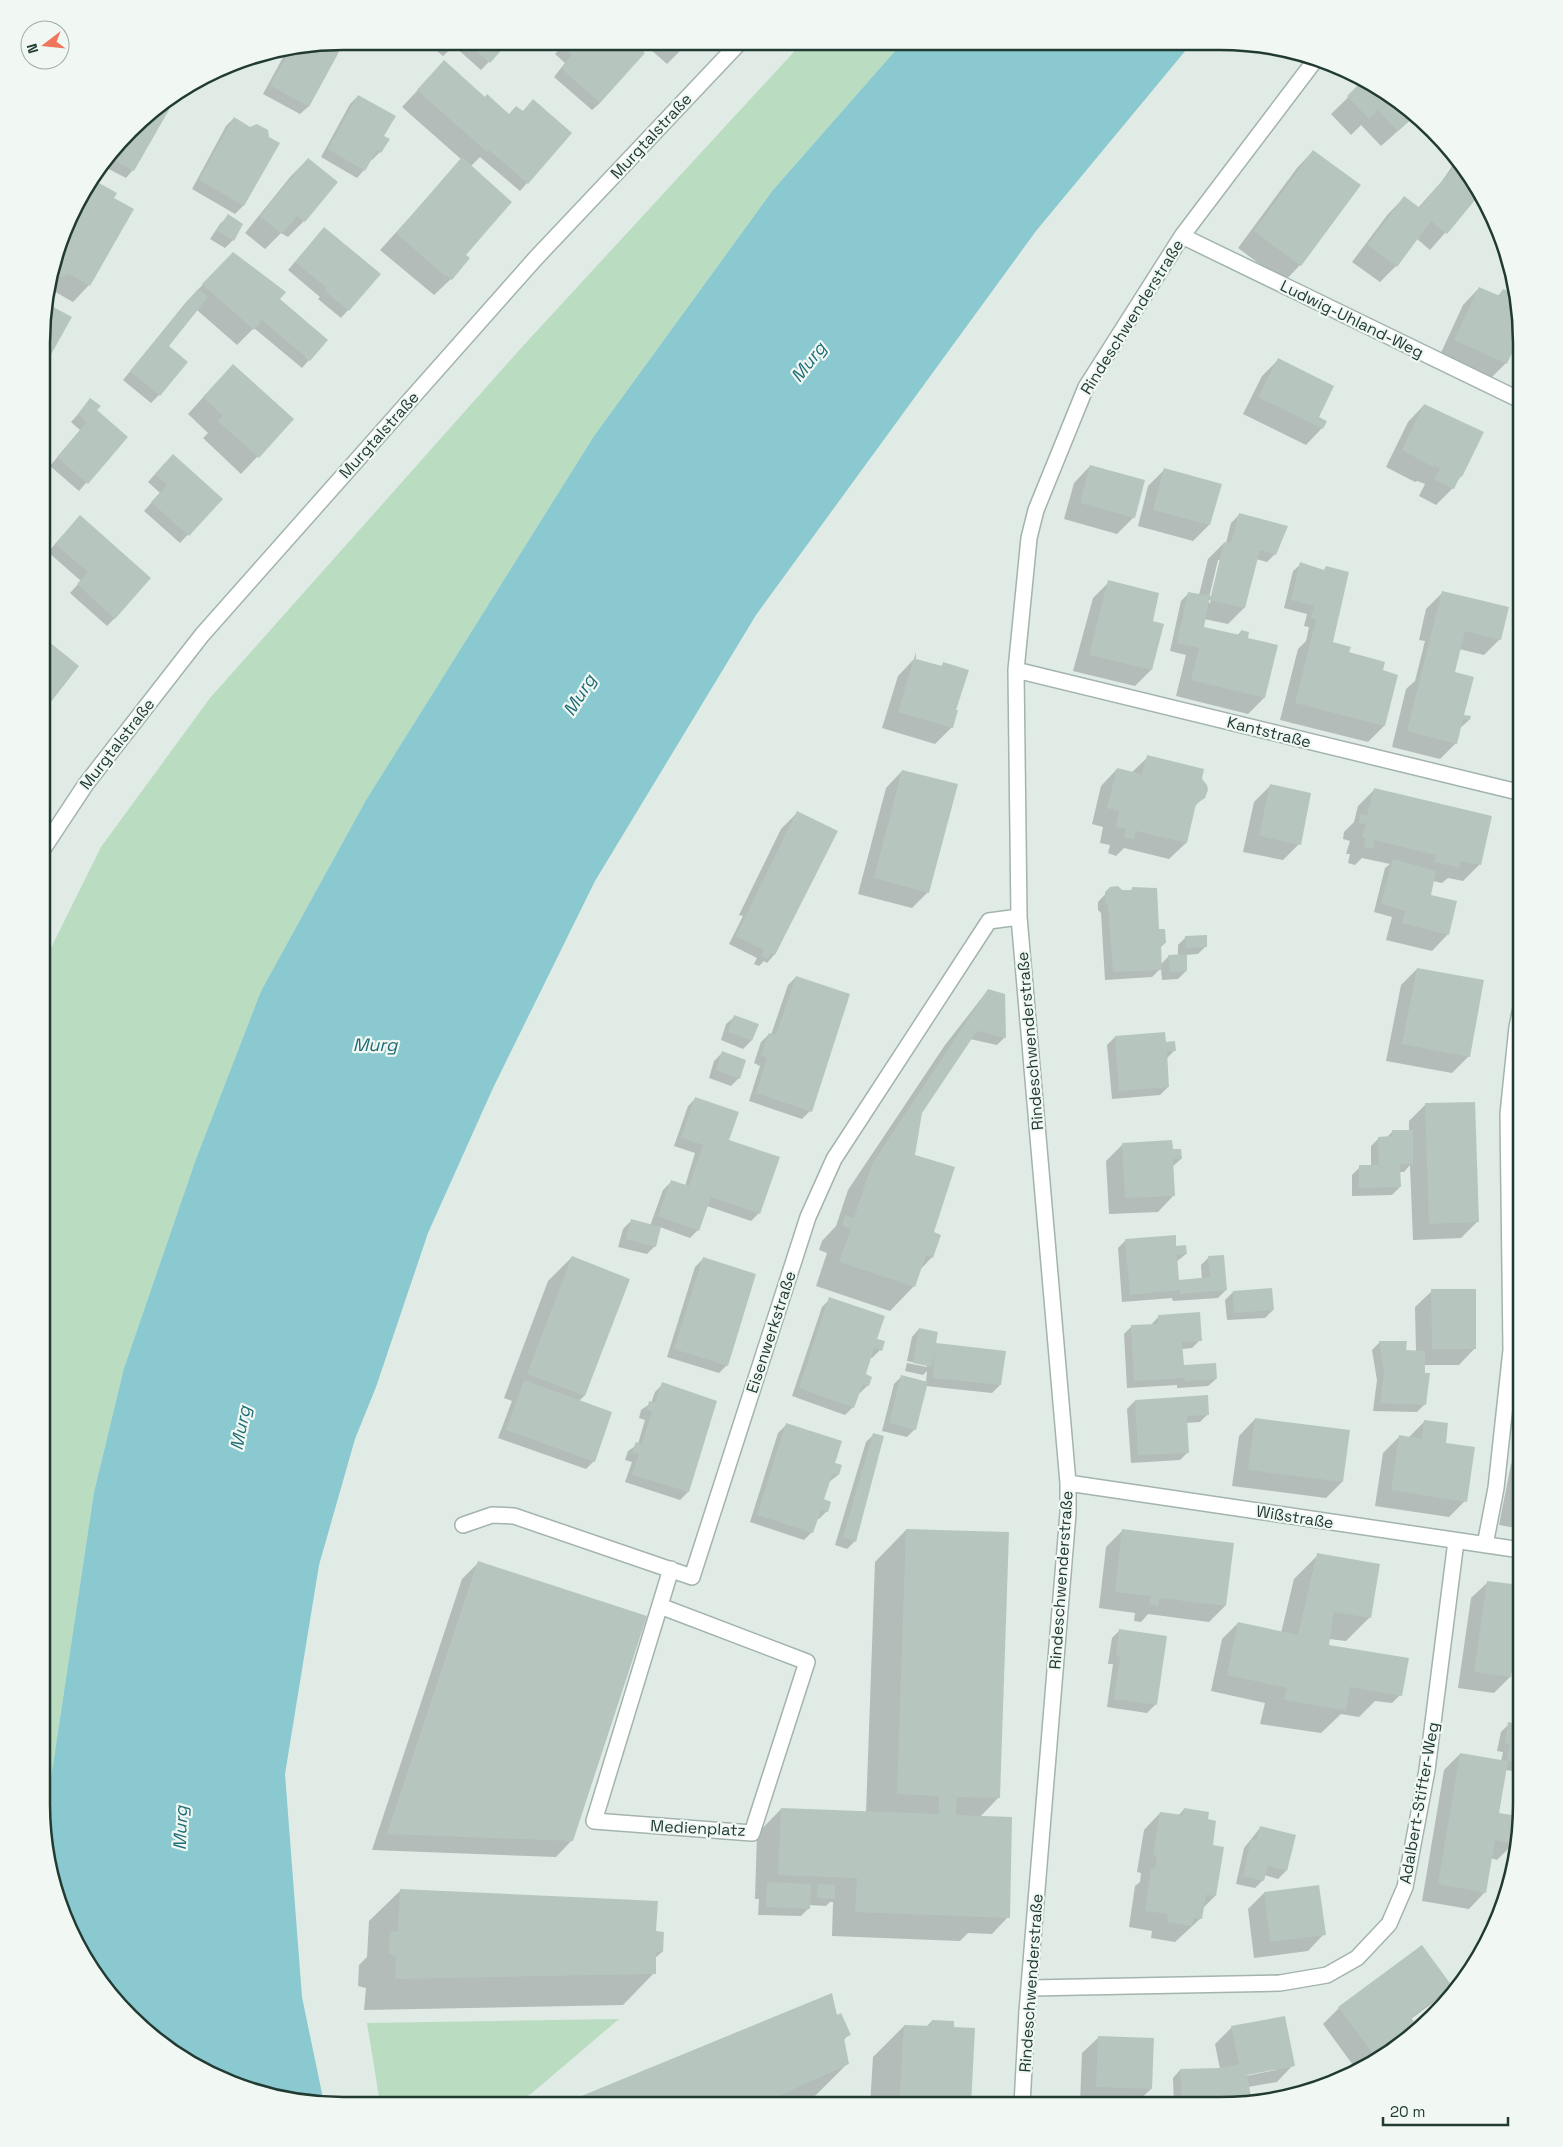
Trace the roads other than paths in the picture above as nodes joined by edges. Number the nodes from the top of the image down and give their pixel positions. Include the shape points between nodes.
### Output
1 (732, 50) edge
2 (1311, 65) edge
3 (1182, 236) junction
4 (1513, 397) edge
5 (1016, 670) junction
6 (1513, 791) edge
7 (50, 838) edge
8 (1019, 917) junction
9 (1513, 1066) edge
10 (1068, 1483) junction
11 (463, 1525) dead end
12 (1456, 1541) junction
13 (1485, 1545) junction
14 (1513, 1549) edge
15 (671, 1569) junction
16 (660, 1606) junction
17 (1030, 1988) junction
18 (1023, 2097) edge

1 - 7 street, Murgtalstraße via 535,259 202,635 86,784
2 - 3 street, Rindeschwenderstraße
3 - 4 street, Ludwig-Uhland-Weg
3 - 5 street, Rindeschwenderstraße via 1086,387 1036,510 1029,538
5 - 6 street, Kantstraße
5 - 8 street, Rindeschwenderstraße
8 - 10 street, Rindeschwenderstraße
8 - 15 street, Eisenwerkstraße via 989,922 834,1159 808,1217 692,1577
9 - 13 street via 1508,1114 1511,1350 1496,1488
10 - 12 street, Wißstraße
10 - 17 street, Rindeschwenderstraße
11 - 15 street, Eisenwerkstraße via 492,1515 514,1516
12 - 13 street, Wißstraße
12 - 17 street, Adalbert-Stifter-Weg via 1427,1770 1405,1887 1389,1924 1357,1958 1327,1975 1280,1984
13 - 14 street, Wißstraße
15 - 16 street, Medienplatz
16 - 16 street, Medienplatz via 594,1822 752,1833 807,1662
17 - 18 street, Rindeschwenderstraße

